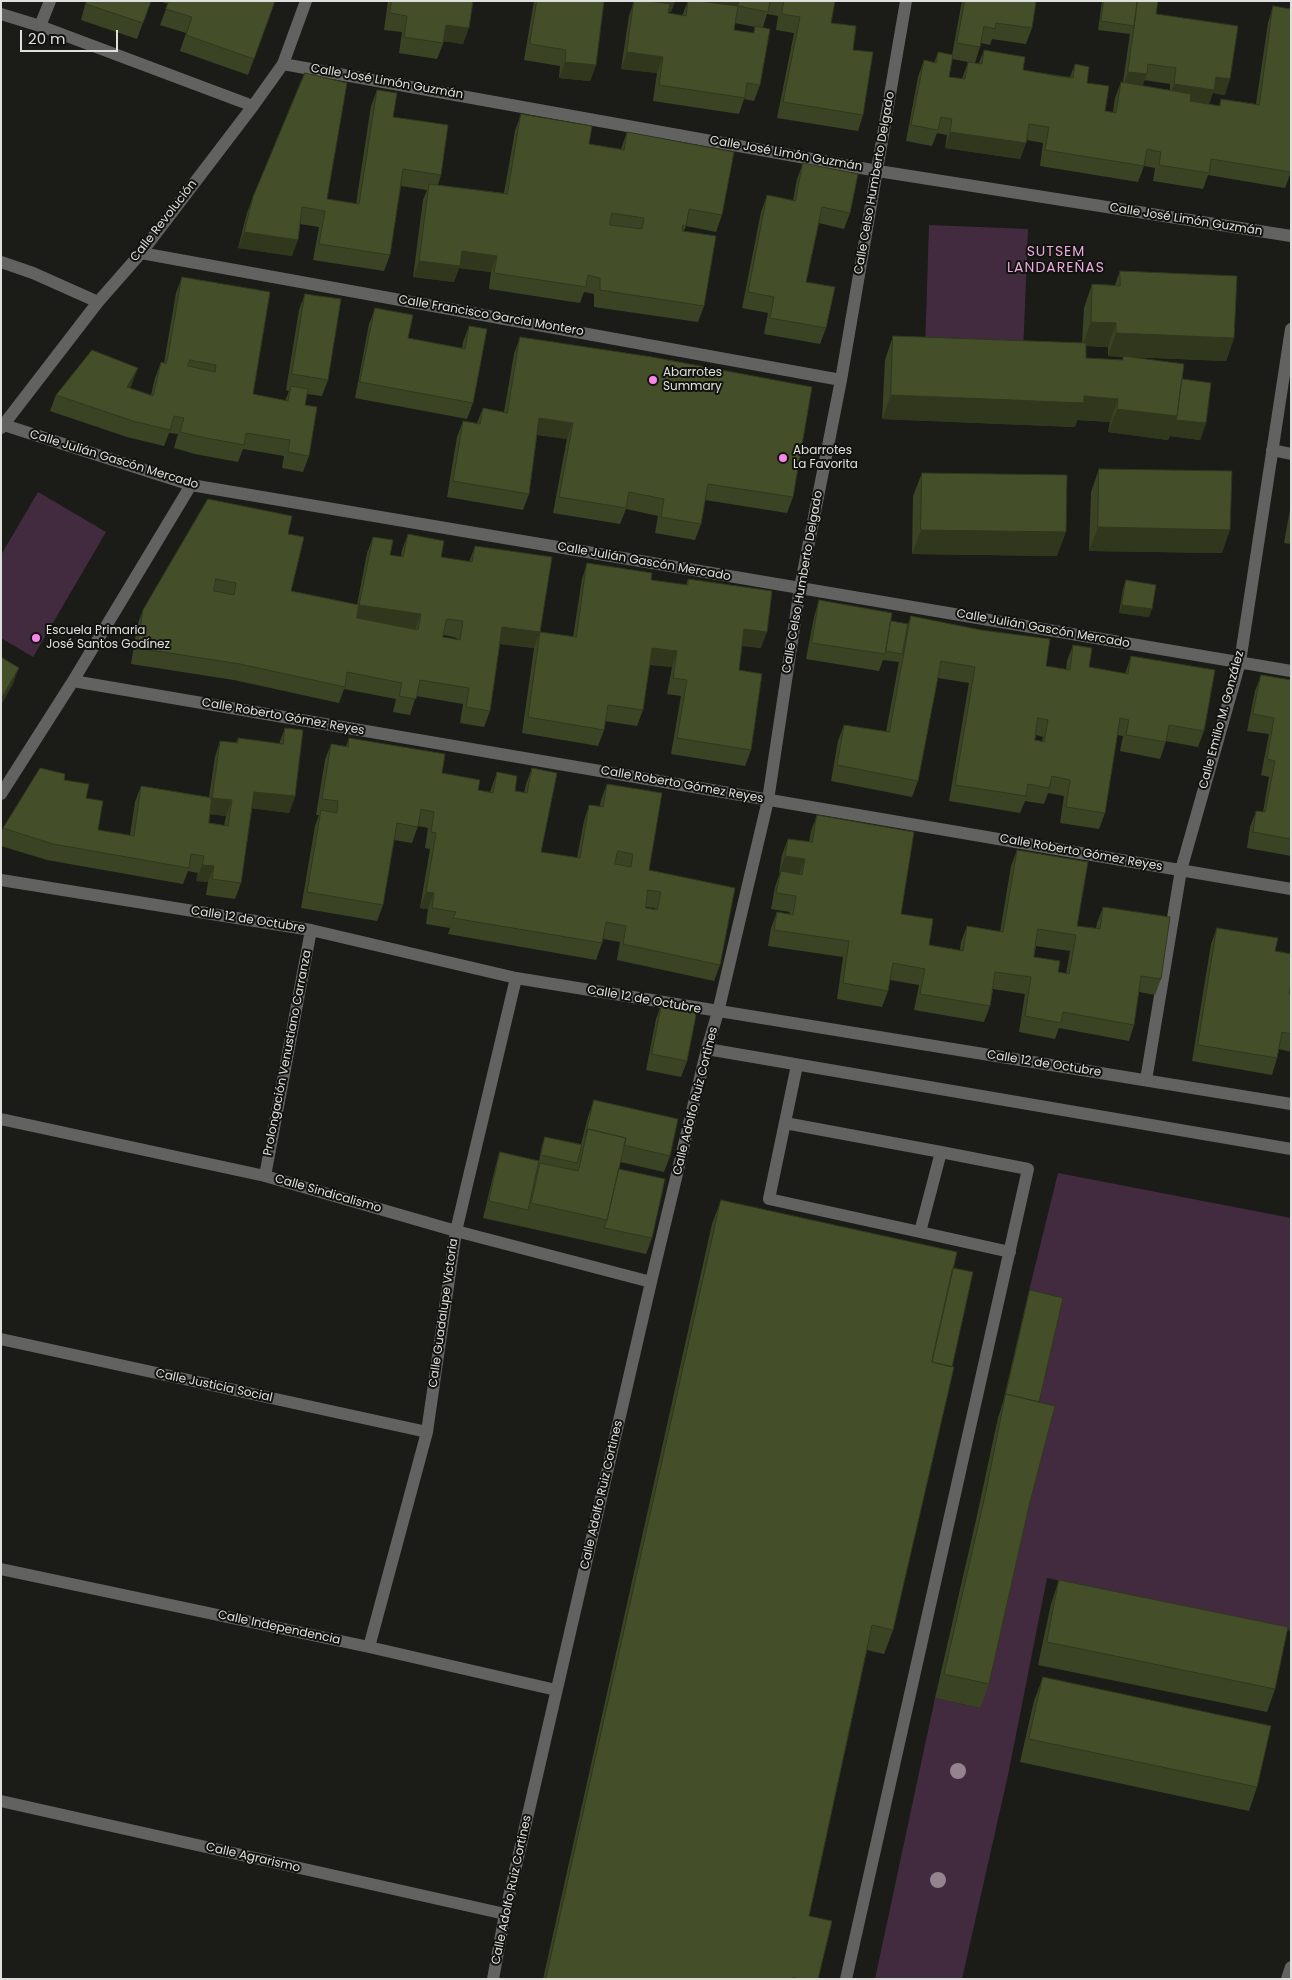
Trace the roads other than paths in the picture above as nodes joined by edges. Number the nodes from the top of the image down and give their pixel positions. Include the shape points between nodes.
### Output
1 (50, 1) edge
2 (306, 1) edge
3 (906, 1) edge
4 (1, 14) edge
5 (40, 26) junction
6 (283, 64) junction
7 (253, 106) junction
8 (878, 171) junction
9 (1291, 236) edge
10 (141, 253) junction
11 (1, 262) edge
12 (98, 302) junction
13 (1291, 329) edge
14 (841, 380) junction
15 (2, 426) edge
16 (1272, 450) junction
17 (1291, 454) edge
18 (191, 485) junction
19 (800, 588) junction
20 (1240, 662) junction
21 (1291, 671) edge
22 (73, 681) junction
23 (1, 794) edge
24 (768, 800) junction
25 (1181, 870) junction
26 (1, 880) edge
27 (1291, 889) edge
28 (311, 930) junction
29 (516, 978) junction
30 (718, 1012) junction
31 (707, 1049) junction
32 (797, 1065) junction
33 (1146, 1080) junction
34 (1291, 1104) edge
35 (1, 1119) edge
36 (785, 1123) junction
37 (1291, 1149) edge
38 (941, 1152) junction
39 (265, 1176) junction
40 (456, 1231) junction
41 (920, 1232) junction
42 (1010, 1252) junction
43 (651, 1282) junction
44 (1, 1339) edge
45 (427, 1432) junction
46 (1, 1570) edge
47 (369, 1648) junction
48 (556, 1690) junction
49 (1, 1801) edge
50 (505, 1914) junction
51 (1291, 1967) edge
52 (493, 1979) edge
53 (846, 1979) edge
54 (1287, 1979) edge

1 - 5 street
2 - 6 street, Calle Revolución
3 - 8 street, Calle Celso Humberto Delgado
4 - 5 street
5 - 7 street
6 - 7 street, Calle Revolución
6 - 8 street, Calle José Limón Guzmán
7 - 10 street, Calle Revolución
8 - 9 street, Calle José Limón Guzmán
8 - 14 street, Calle Celso Humberto Delgado
10 - 12 street, Calle Revolución
10 - 14 street, Calle Francisco García Montero
11 - 12 street
12 - 15 street, Calle Revolución
13 - 16 street, Calle Emilio M. González
14 - 19 street, Calle Celso Humberto Delgado
15 - 18 street, Calle Julián Gascón Mercado
16 - 17 street
16 - 20 street, Calle Emilio M. González
18 - 19 street, Calle Julián Gascón Mercado
18 - 22 street
19 - 20 street, Calle Julián Gascón Mercado
19 - 24 street, Calle Celso Humberto Delgado
20 - 21 street, Calle Julián Gascón Mercado
20 - 25 street, Calle Emilio M. González
22 - 23 street
22 - 24 street, Calle Roberto Gómez Reyes
24 - 25 street, Calle Roberto Gómez Reyes
24 - 30 street, Calle Celso Humberto Delgado
25 - 27 street, Calle Roberto Gómez Reyes
25 - 33 street, Calle Emilio M. González
26 - 28 street, Calle 12 de Octubre
28 - 29 street, Calle 12 de Octubre
28 - 39 street, Prolongación Venustiano Carranza
29 - 30 street, Calle 12 de Octubre
29 - 40 street, Calle Guadalupe Victoria
30 - 31 street, Calle Adolfo Ruiz Cortines
30 - 33 street, Calle 12 de Octubre
31 - 32 street
31 - 43 street, Calle Adolfo Ruiz Cortines
32 - 36 street
32 - 37 street
33 - 34 street, Calle 12 de Octubre
35 - 39 street, Calle Sindicalismo
36 - 38 street
36 - 41 street via 769,1199
38 - 41 street
38 - 42 street via 1028,1169
39 - 40 street, Calle Sindicalismo
40 - 43 street, Calle Sindicalismo
40 - 45 street, Calle Guadalupe Victoria
41 - 42 street
42 - 53 street
43 - 48 street, Calle Adolfo Ruiz Cortines
44 - 45 street, Calle Justicia Social
45 - 47 street, Calle Guadalupe Victoria
46 - 47 street, Calle Independencia
47 - 48 street, Calle Independencia
48 - 50 street, Calle Adolfo Ruiz Cortines
49 - 50 street, Calle Agrarismo
50 - 52 street, Calle Adolfo Ruiz Cortines
51 - 54 street

